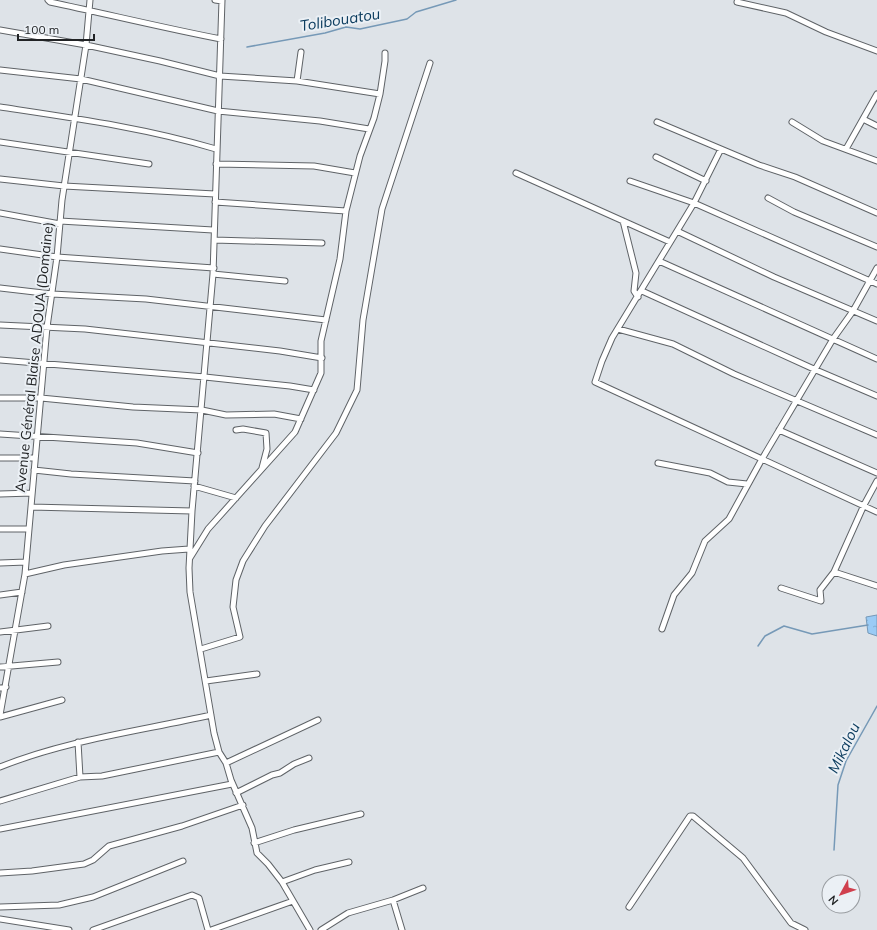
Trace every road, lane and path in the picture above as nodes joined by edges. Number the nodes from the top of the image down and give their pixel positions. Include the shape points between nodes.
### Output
1 (48, 0) edge
2 (90, 0) edge
3 (215, 0) edge
4 (222, 1) edge
5 (737, 2) dead end
6 (88, 10) junction
7 (0, 30) edge
8 (221, 39) junction
9 (86, 45) junction
10 (301, 52) dead end
11 (877, 52) edge
12 (385, 53) dead end
13 (430, 63) dead end
14 (0, 70) edge
15 (220, 76) junction
16 (81, 79) junction
17 (297, 81) junction
18 (380, 94) junction
19 (877, 94) edge
20 (0, 107) edge
21 (218, 111) junction
22 (74, 118) junction
23 (863, 119) junction
24 (657, 122) dead end
25 (792, 122) dead end
26 (877, 126) edge
27 (369, 129) junction
28 (0, 142) edge
29 (216, 149) junction
30 (721, 149) junction
31 (846, 149) junction
32 (70, 153) junction
33 (656, 157) dead end
34 (877, 161) edge
35 (148, 164) dead end
36 (216, 164) junction
37 (355, 173) junction
38 (516, 173) dead end
39 (0, 179) edge
40 (630, 181) dead end
41 (706, 181) junction
42 (64, 186) junction
43 (215, 194) junction
44 (768, 198) dead end
45 (215, 202) junction
46 (694, 203) junction
47 (346, 211) junction
48 (0, 213) edge
49 (877, 213) edge
50 (623, 221) junction
51 (60, 222) junction
52 (214, 230) junction
53 (677, 231) junction
54 (214, 240) junction
55 (670, 242) junction
56 (322, 244) dead end
57 (877, 247) edge
58 (0, 249) edge
59 (57, 257) junction
60 (659, 261) junction
61 (214, 268) junction
62 (877, 268) edge
63 (213, 274) junction
64 (284, 281) dead end
65 (870, 281) junction
66 (877, 284) edge
67 (0, 288) edge
68 (642, 291) junction
69 (52, 294) junction
70 (638, 297) junction
71 (211, 306) junction
72 (853, 311) junction
73 (326, 320) junction
74 (877, 321) edge
75 (0, 325) edge
76 (47, 327) junction
77 (618, 329) junction
78 (833, 339) junction
79 (208, 342) junction
80 (322, 358) junction
81 (877, 359) edge
82 (0, 360) edge
83 (44, 362) junction
84 (816, 370) junction
85 (205, 377) junction
86 (314, 390) junction
87 (877, 396) edge
88 (0, 398) edge
89 (41, 398) junction
90 (797, 401) junction
91 (202, 410) junction
92 (301, 419) junction
93 (236, 430) dead end
94 (779, 430) junction
95 (0, 434) edge
96 (877, 435) edge
97 (37, 436) junction
98 (198, 454) junction
99 (0, 458) edge
100 (35, 458) junction
101 (762, 459) junction
102 (658, 463) dead end
103 (262, 469) junction
104 (34, 470) junction
105 (877, 473) edge
106 (877, 481) edge
107 (195, 484) junction
108 (747, 484) junction
109 (32, 493) junction
110 (0, 494) edge
111 (236, 498) junction
112 (864, 505) junction
113 (31, 507) junction
114 (192, 511) junction
115 (877, 512) edge
116 (0, 529) edge
117 (29, 529) junction
118 (189, 549) junction
119 (189, 559) junction
120 (26, 562) junction
121 (0, 563) edge
122 (834, 572) junction
123 (25, 574) junction
124 (877, 586) edge
125 (781, 588) dead end
126 (22, 592) junction
127 (0, 595) edge
128 (48, 626) dead end
129 (662, 629) dead end
130 (15, 630) junction
131 (0, 632) edge
132 (201, 649) junction
133 (58, 662) dead end
134 (10, 666) junction
135 (0, 667) edge
136 (257, 674) dead end
137 (206, 682) junction
138 (6, 687) junction
139 (0, 688) edge
140 (62, 700) dead end
141 (211, 715) junction
142 (0, 716) edge
143 (318, 720) dead end
144 (78, 742) junction
145 (219, 752) junction
146 (309, 758) dead end
147 (226, 763) junction
148 (0, 767) edge
149 (80, 778) junction
150 (232, 784) junction
151 (236, 793) junction
152 (0, 801) edge
153 (243, 805) junction
154 (361, 814) dead end
155 (0, 829) edge
156 (254, 843) junction
157 (183, 861) dead end
158 (349, 862) dead end
159 (0, 873) edge
160 (282, 882) junction
161 (422, 888) dead end
162 (393, 900) junction
163 (293, 901) junction
164 (0, 907) edge
165 (629, 907) dead end
166 (0, 919) edge
167 (69, 930) edge
168 (93, 930) edge
169 (210, 930) edge
170 (310, 930) edge
171 (321, 930) edge
172 (402, 930) edge
173 (805, 930) edge

1 - 6 street
2 - 6 street, Avenue Général Blaise ADOUA (Domaine)
3 - 4 street
4 - 8 street
5 - 11 street via 786,13
6 - 8 street via 128,21
6 - 9 street, Avenue Général Blaise ADOUA (Domaine)
7 - 9 street
8 - 15 street
9 - 15 street
9 - 16 street, Avenue Général Blaise ADOUA (Domaine)
10 - 17 street
12 - 18 street
13 - 132 street via 382,209 363,320 358,384 354,399 336,433 265,526 243,561 236,580 233,607 240,637
14 - 16 street
15 - 17 street
15 - 21 street
16 - 21 street
16 - 22 street, Avenue Général Blaise ADOUA (Domaine)
17 - 18 street
18 - 27 street
19 - 23 street
20 - 22 street
21 - 27 street via 320,121
21 - 29 street
22 - 29 street via 182,139
22 - 32 street, Avenue Général Blaise ADOUA (Domaine)
23 - 26 street
23 - 31 street
24 - 30 street
25 - 31 street via 823,141
27 - 37 street
28 - 32 street
29 - 36 street
30 - 41 street
30 - 49 street via 768,169 789,174
31 - 34 street
32 - 35 street
32 - 42 street, Avenue Général Blaise ADOUA (Domaine)
33 - 41 street
36 - 37 street via 314,166
36 - 43 street
37 - 47 street
38 - 50 street
39 - 42 street
40 - 46 street
41 - 46 street
42 - 43 street
42 - 51 street, Avenue Général Blaise ADOUA (Domaine)
43 - 45 street
44 - 57 street via 794,212
45 - 47 street
45 - 52 street
46 - 53 street
46 - 65 street
47 - 73 street via 340,259
48 - 51 street
50 - 55 street
50 - 70 street via 636,273 634,291
51 - 52 street
51 - 59 street, Avenue Général Blaise ADOUA (Domaine)
52 - 54 street
53 - 55 street
53 - 72 street
54 - 56 street
54 - 61 street
55 - 60 street
58 - 59 street
59 - 61 street
59 - 69 street, Avenue Général Blaise ADOUA (Domaine)
60 - 68 street
60 - 78 street
61 - 63 street
62 - 65 street
63 - 64 street
63 - 71 street
65 - 66 street
65 - 72 street
67 - 69 street
68 - 70 street
68 - 84 street
69 - 71 street via 146,299
69 - 76 street, Avenue Général Blaise ADOUA (Domaine)
70 - 77 street
71 - 73 street
71 - 79 street
72 - 74 street
72 - 78 street
73 - 80 street via 321,341
75 - 76 street
76 - 79 street
76 - 83 street, Avenue Général Blaise ADOUA (Domaine)
77 - 90 street via 673,344
77 - 101 street via 594,380 596,384
78 - 81 street
78 - 84 street
79 - 80 street
79 - 85 street
80 - 86 street via 321,373
82 - 83 street
83 - 85 street
83 - 89 street, Avenue Général Blaise ADOUA (Domaine)
84 - 87 street
84 - 90 street
85 - 86 street
85 - 91 street
86 - 92 street
88 - 89 street
89 - 91 street via 133,407
89 - 97 street, Avenue Général Blaise ADOUA (Domaine)
90 - 94 street
90 - 96 street
91 - 92 street via 226,415 274,414
91 - 98 street
92 - 103 street via 291,437
93 - 103 street via 266,433 267,449
94 - 101 street
94 - 105 street
95 - 97 street
97 - 98 street via 137,443
97 - 100 street, Avenue Général Blaise ADOUA (Domaine)
98 - 107 street
99 - 100 street
100 - 104 street, Avenue Général Blaise ADOUA (Domaine)
101 - 108 street
101 - 112 street
102 - 108 street via 710,473 728,482
103 - 111 street
104 - 107 street
104 - 109 street, Avenue Général Blaise ADOUA (Domaine)
106 - 112 street
107 - 111 street
107 - 114 street
108 - 129 street via 729,519 705,541 692,573 674,595
109 - 110 street
109 - 113 street, Avenue Général Blaise ADOUA (Domaine)
111 - 119 street via 208,528
112 - 115 street
112 - 122 street
113 - 114 street
113 - 117 street, Avenue Général Blaise ADOUA (Domaine)
114 - 118 street
116 - 117 street
117 - 120 street, Avenue Général Blaise ADOUA (Domaine)
118 - 119 street
118 - 123 street via 64,565
119 - 132 street via 190,592
120 - 121 street
120 - 123 street, Avenue Général Blaise ADOUA (Domaine)
122 - 124 street
122 - 125 street via 820,590 821,601
123 - 126 street, Avenue Général Blaise ADOUA (Domaine)
126 - 127 street
126 - 130 street, Avenue Général Blaise ADOUA (Domaine)
128 - 130 street
130 - 131 street
130 - 134 street, Avenue Général Blaise ADOUA (Domaine)
132 - 137 street
133 - 134 street
134 - 135 street
134 - 138 street, Avenue Général Blaise ADOUA (Domaine)
136 - 137 street
137 - 141 street
138 - 139 street
138 - 142 street, Avenue Général Blaise ADOUA (Domaine)
140 - 142 street
141 - 144 street
141 - 145 street
143 - 147 street
144 - 148 street via 27,756
144 - 149 street
145 - 147 street
145 - 149 street via 102,776
146 - 151 street
147 - 150 street
149 - 152 street
150 - 151 street
150 - 155 street
151 - 153 street
153 - 156 street via 252,828
153 - 159 street via 182,826 109,846 93,860 84,864 32,872
154 - 156 street via 294,830
156 - 160 street via 257,854
157 - 164 street via 93,897 59,904
158 - 160 street
160 - 163 street
161 - 162 street
162 - 171 street via 348,913
162 - 172 street
163 - 169 street
163 - 170 street
165 - 173 street via 687,820 693,816 743,858 791,923
166 - 167 street
168 - 169 street via 192,895 199,898

